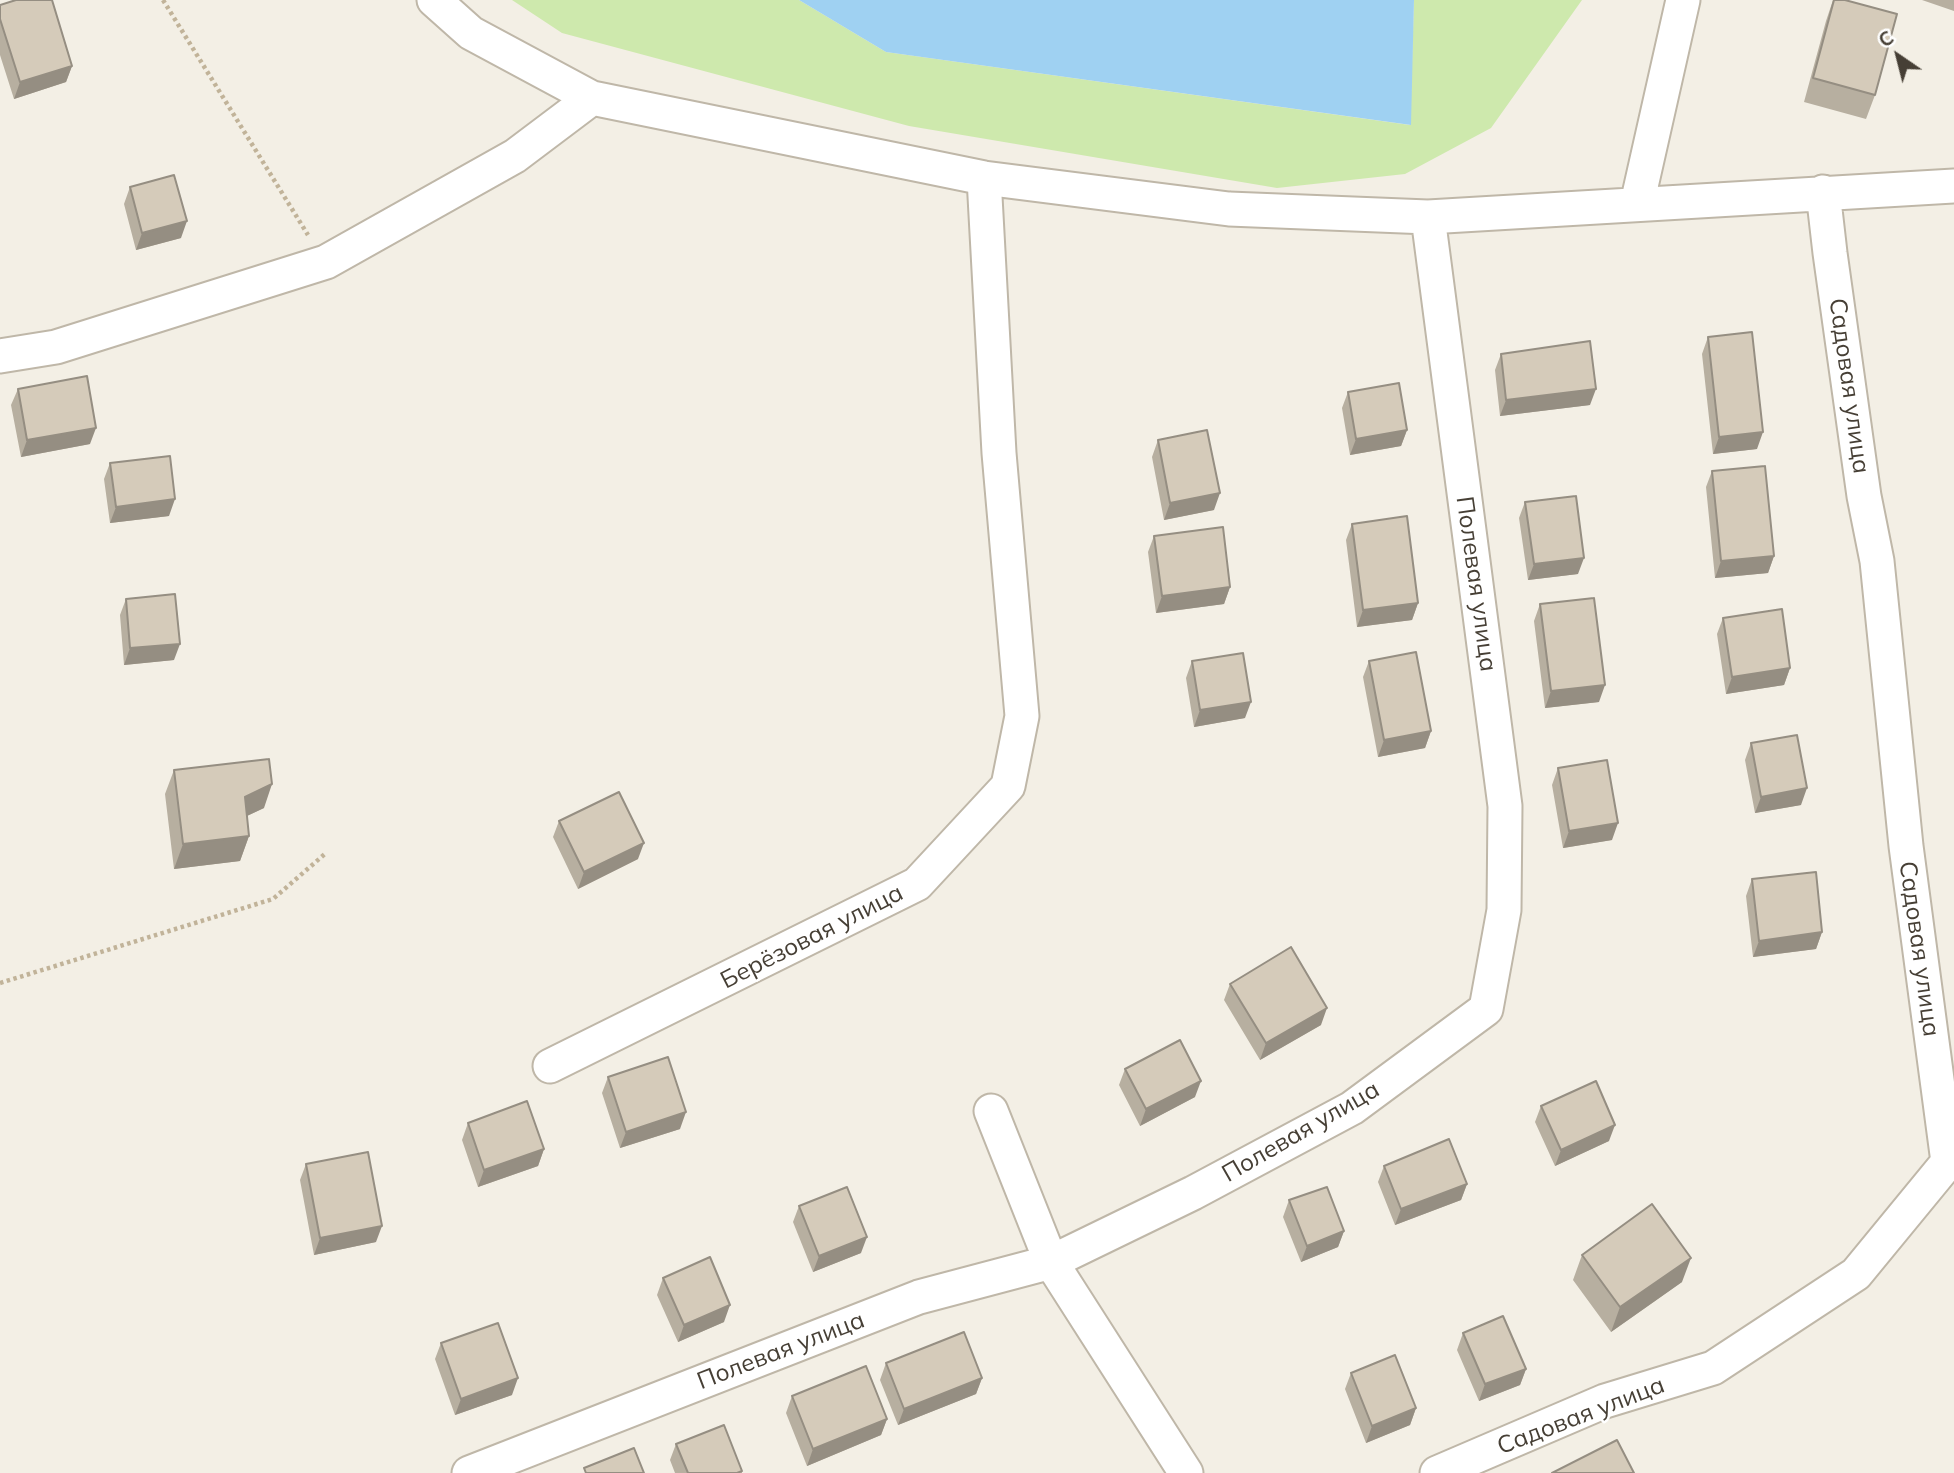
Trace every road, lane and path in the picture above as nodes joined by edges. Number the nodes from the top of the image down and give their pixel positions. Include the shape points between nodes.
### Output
1 (163, 0) edge
2 (434, 0) edge
3 (1683, 0) edge
4 (592, 98) junction
5 (984, 178) junction
6 (1954, 186) edge
7 (1823, 192) junction
8 (1637, 204) junction
9 (1428, 217) junction
10 (326, 262) junction
11 (0, 356) edge
12 (326, 853) dead end
13 (0, 982) edge
14 (550, 1066) dead end
15 (991, 1111) dead end
16 (1051, 1262) junction
17 (469, 1473) edge
18 (1186, 1473) edge
19 (1437, 1473) edge

1 - 10 path
2 - 4 street via 471,33
3 - 8 street
4 - 5 street
4 - 10 street via 515,156
5 - 9 street via 1229,209
5 - 14 street, Берёзовая улица via 999,453 1022,716 1007,786 917,884
6 - 7 street
7 - 8 street
7 - 19 street, Садовая улица via 1877,561 1906,845 1948,1162 1856,1274 1713,1368 1605,1401
8 - 9 street
9 - 16 street, Полевая улица via 1505,806 1504,910 1486,1009 1352,1108
10 - 11 street via 56,347
12 - 13 path via 273,899
15 - 16 street
16 - 17 street, Полевая улица via 919,1297
16 - 18 street

